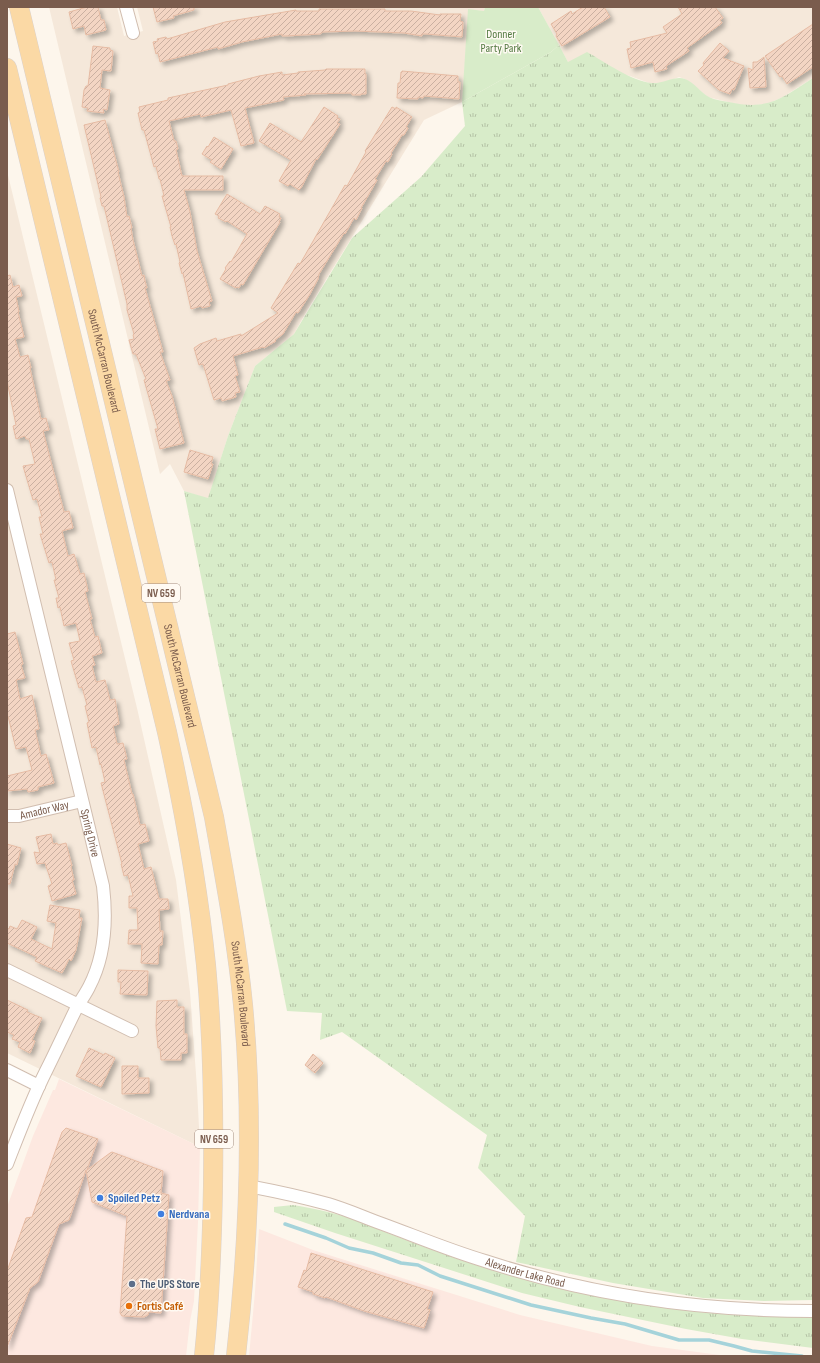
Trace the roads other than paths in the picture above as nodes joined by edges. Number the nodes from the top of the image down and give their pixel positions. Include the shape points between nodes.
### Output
1 (18, 7) edge
2 (126, 7) edge
3 (133, 33) dead end
4 (7, 68) edge
5 (7, 490) edge
6 (82, 801) junction
7 (7, 816) edge
8 (7, 970) edge
9 (78, 1005) junction
10 (132, 1031) dead end
11 (7, 1070) edge
12 (39, 1086) junction
13 (7, 1164) edge
14 (248, 1186) junction
15 (813, 1311) edge
16 (208, 1312) junction
17 (239, 1328) junction
18 (196, 1356) edge
19 (204, 1356) edge
20 (236, 1356) edge
21 (240, 1356) edge

1 - 14 main road, South McCarran Boulevard / NV 659 via 214,817 234,929 243,1005 248,1076
2 - 3 street
4 - 16 main road, NV 659 via 167,732 194,869 206,967 213,1056 214,1146
5 - 6 street, Spring Drive
6 - 7 street, Amador Way via 19,816
6 - 9 street, Spring Drive via 106,907 103,948 90,986
8 - 9 street
9 - 10 street
9 - 12 street, Spring Drive
11 - 12 street
12 - 13 street, Spring Drive
14 - 15 street, Alexander Lake Road via 328,1204 484,1261 562,1283 630,1297 733,1310
14 - 17 main road, South McCarran Boulevard / NV 659
16 - 18 main road
16 - 19 main road, NV 659
17 - 20 main road, South McCarran Boulevard / NV 659
17 - 21 main road

